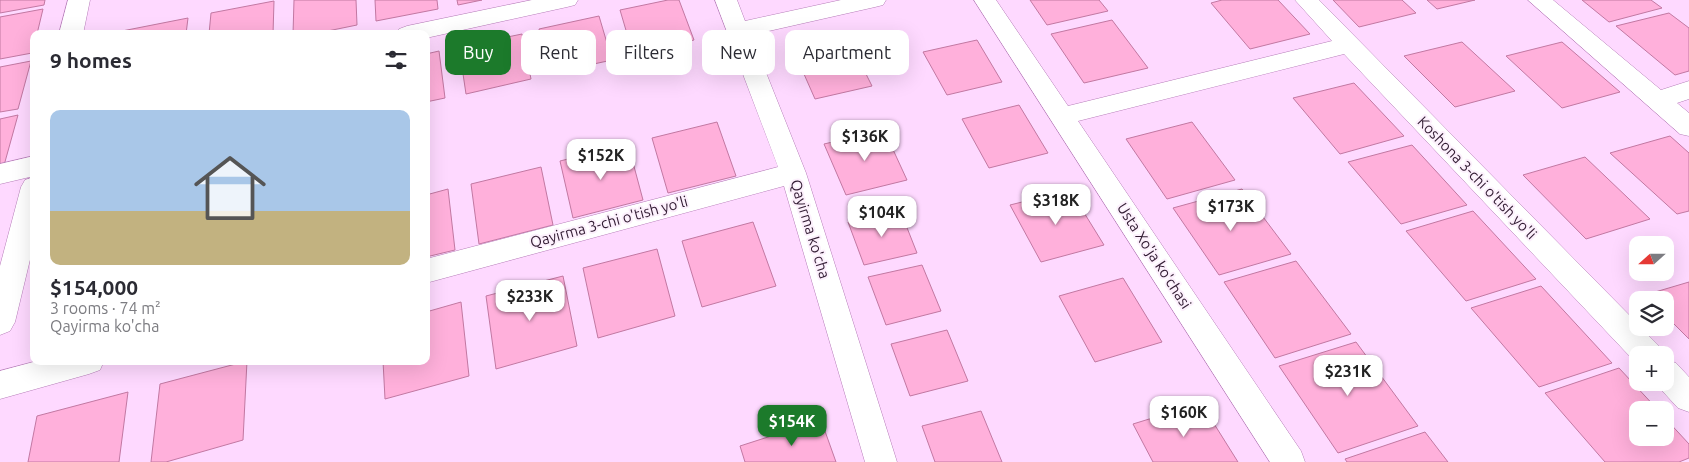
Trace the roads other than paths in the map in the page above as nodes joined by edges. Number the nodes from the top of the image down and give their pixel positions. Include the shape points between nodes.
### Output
1 (79, 0) edge
2 (568, 0) edge
3 (726, 0) edge
4 (875, 0) edge
5 (985, 0) edge
6 (1306, 0) edge
7 (1539, 0) edge
8 (72, 30) edge
9 (426, 30) edge
10 (738, 30) joint
11 (1349, 45) junction
12 (755, 75) edge
13 (1689, 90) edge
14 (1656, 100) junction
15 (1063, 116) junction
16 (1689, 127) edge
17 (30, 167) edge
18 (793, 173) junction
19 (0, 174) edge
20 (30, 203) edge
21 (430, 270) edge
22 (0, 322) edge
23 (1639, 346) edge
24 (74, 365) edge
25 (1674, 382) edge
26 (0, 385) edge
27 (1689, 398) edge
28 (881, 462) edge
29 (1289, 462) edge

1 - 8 street
2 - 9 street
3 - 10 street, Qayirma ko'cha
4 - 10 street
5 - 15 street, Usta Xo'ja ko'chasi
6 - 11 street, Koshona 3-chi o'tish yo'li
7 - 14 street
11 - 15 street
11 - 23 street, Koshona 3-chi o'tish yo'li
12 - 18 street, Qayirma ko'cha
13 - 14 street
14 - 16 street
15 - 29 street, Usta Xo'ja ko'chasi
17 - 19 street
18 - 21 street, Qayirma 3-chi o'tish yo'li
18 - 28 street, Qayirma ko'cha
20 - 22 street
24 - 26 street
25 - 27 street

